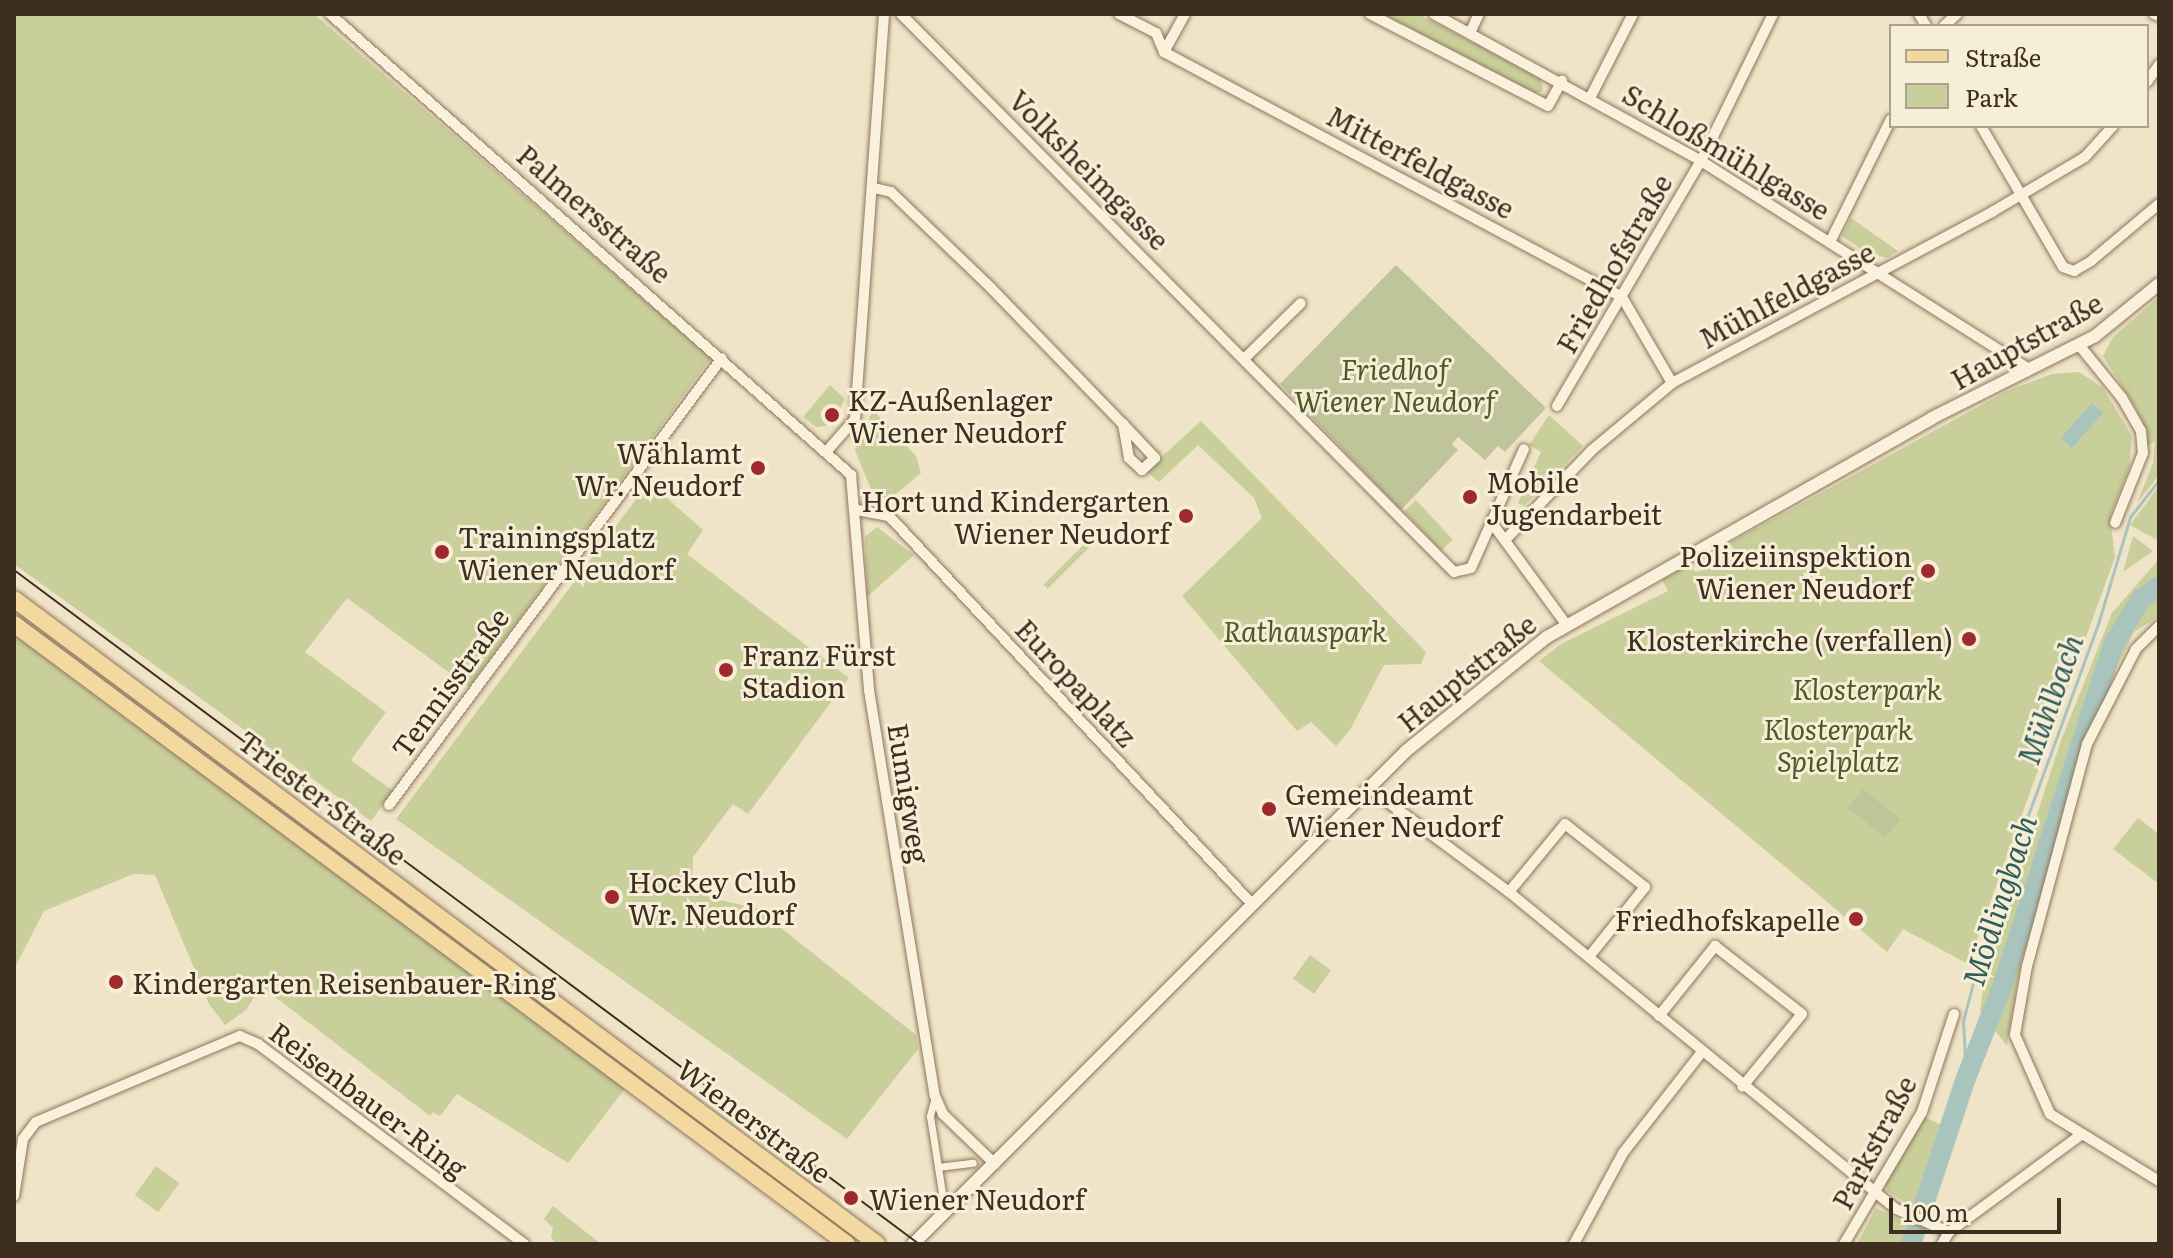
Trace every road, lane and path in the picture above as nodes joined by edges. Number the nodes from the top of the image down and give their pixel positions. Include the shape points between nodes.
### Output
1 (330, 14) edge
2 (884, 14) edge
3 (901, 14) edge
4 (1119, 14) edge
5 (1185, 14) edge
6 (1370, 14) edge
7 (1434, 14) edge
8 (1479, 14) edge
9 (1633, 14) edge
10 (1773, 14) edge
11 (1470, 33) junction
12 (1164, 52) junction
13 (1562, 81) junction
14 (1591, 96) junction
15 (1889, 123) edge
16 (1982, 128) edge
17 (2111, 128) edge
18 (1701, 161) junction
19 (874, 188) junction
20 (2022, 193) junction
21 (2159, 204) edge
22 (1830, 242) junction
23 (1876, 272) junction
24 (2159, 284) edge
25 (1622, 297) junction
26 (1301, 303) dead end
27 (2079, 345) junction
28 (722, 358) junction
29 (1245, 358) junction
30 (2027, 368) junction
31 (1672, 383) junction
32 (1557, 406) dead end
33 (1123, 424) dead end
34 (1524, 449) dead end
35 (826, 452) junction
36 (857, 510) junction
37 (1492, 523) junction
38 (2115, 523) dead end
39 (1507, 538) junction
40 (14, 599) edge
41 (14, 624) edge
42 (1566, 624) junction
43 (2159, 626) edge
44 (1369, 788) junction
45 (389, 805) dead end
46 (1509, 892) junction
47 (1252, 904) junction
48 (1589, 957) junction
49 (1954, 1014) dead end
50 (1659, 1016) junction
51 (598, 1045) junction
52 (1701, 1053) junction
53 (1742, 1087) junction
54 (935, 1096) junction
55 (2082, 1134) junction
56 (17, 1156) edge
57 (973, 1163) dead end
58 (995, 1164) junction
59 (938, 1167) junction
60 (2159, 1181) edge
61 (1876, 1192) junction
62 (942, 1193) dead end
63 (14, 1196) edge
64 (1949, 1232) junction
65 (524, 1244) edge
66 (847, 1244) edge
67 (877, 1244) edge
68 (913, 1244) edge
69 (1574, 1244) edge
70 (1844, 1244) edge
71 (1942, 1244) edge

1 - 28 street, Palmersstraße
2 - 19 street
3 - 29 street, Volksheimgasse
4 - 12 street, Mitterfeldgasse via 1156,33
5 - 12 street
6 - 13 street via 1548,106
7 - 11 street, Schloßmühlgasse
8 - 11 street
9 - 14 street
10 - 18 street, Friedhofstraße
11 - 13 street, Schloßmühlgasse
12 - 25 street, Mitterfeldgasse
13 - 14 street, Schloßmühlgasse
14 - 18 street, Schloßmühlgasse
15 - 22 street
16 - 20 street
17 - 20 street, Mühlfeldgasse via 2085,157
18 - 22 street, Schloßmühlgasse
18 - 25 street, Friedhofstraße
19 - 33 street via 891,192
19 - 35 street via 855,419
20 - 21 street via 2052,252 2063,267 2074,271
20 - 23 street, Mühlfeldgasse
22 - 23 street, Schloßmühlgasse
23 - 30 street, Schloßmühlgasse
23 - 31 street, Mühlfeldgasse
24 - 27 street, Hauptstraße
25 - 31 street
25 - 32 street, Friedhofstraße
26 - 29 street
27 - 30 street, Hauptstraße
27 - 38 street via 2141,431 2143,453
28 - 35 street, Palmersstraße
28 - 45 street, Tennisstraße
29 - 37 street, Volksheimgasse via 1454,572 1471,568
30 - 42 street, Hauptstraße
31 - 39 street, Mühlfeldgasse via 1592,450
34 - 37 street
35 - 36 street, Eumigweg via 851,475
36 - 47 street, Europaplatz via 889,516
36 - 54 street, Eumigweg via 866,666
37 - 39 street
39 - 42 street
40 - 51 main road, Triester Straße
41 - 51 main road, Triester Straße
42 - 44 street, Hauptstraße via 1457,708
43 - 55 street via 2136,649 2087,744 2027,966 2015,1035 2050,1114
44 - 46 street
44 - 47 street, Hauptstraße
46 - 48 street
46 - 48 street via 1565,824 1645,887
47 - 58 street, Hauptstraße
48 - 50 street
49 - 61 street, Parkstraße via 1922,1112
50 - 52 street
50 - 53 street via 1715,946 1802,1014
51 - 66 main road, Wienerstraße
51 - 67 main road, Wienerstraße
52 - 53 street
52 - 69 street via 1623,1153
53 - 61 street
54 - 58 street, Eumigweg via 943,1114
54 - 59 street via 930,1116
55 - 60 street
55 - 64 street
56 - 63 street, Reisenbauer-Ring
56 - 65 street, Reisenbauer-Ring via 23,1139 46,1116 240,1036 258,1044
57 - 59 street
58 - 68 street, Hauptstraße
59 - 62 street
61 - 64 street via 1913,1217
61 - 70 street, Parkstraße
64 - 71 street

